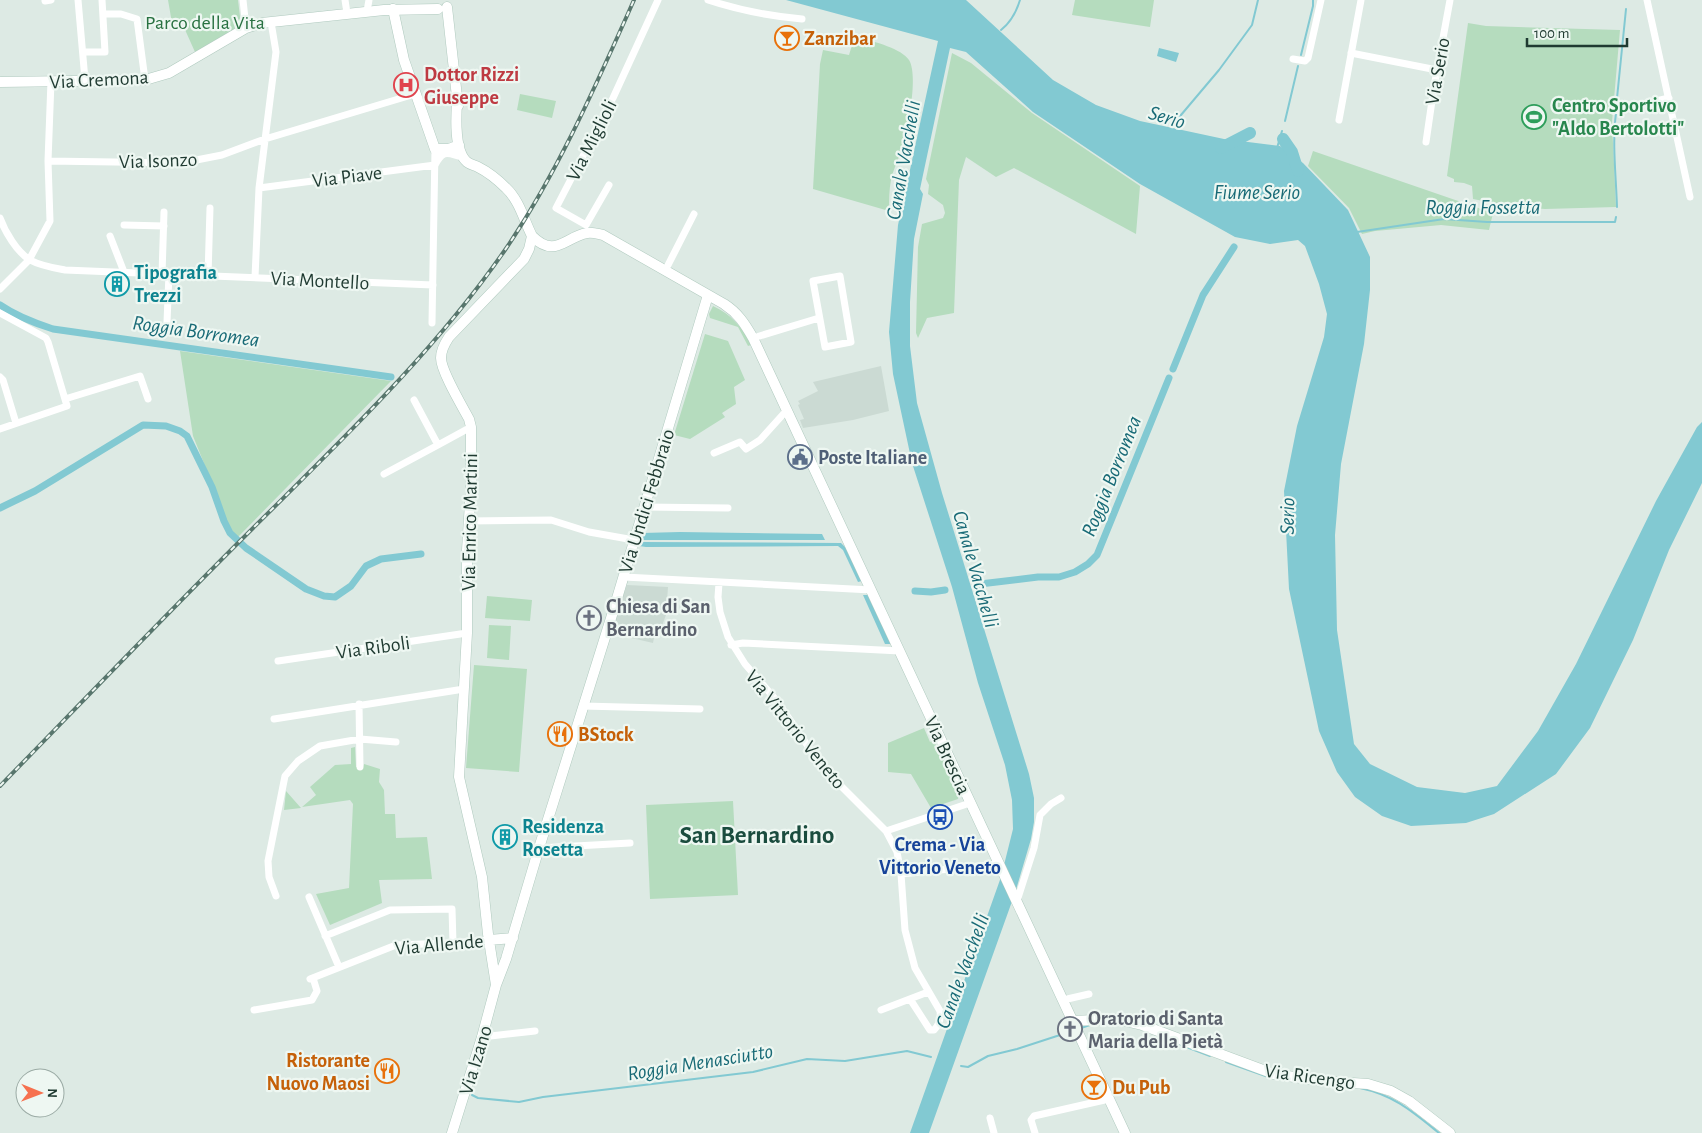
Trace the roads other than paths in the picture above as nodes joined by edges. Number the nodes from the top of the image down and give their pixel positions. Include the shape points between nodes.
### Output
1 (78, 0) edge
2 (102, 0) edge
3 (243, 0) edge
4 (345, 0) edge
5 (369, 0) edge
6 (658, 0) edge
7 (708, 0) edge
8 (1320, 0) edge
9 (1361, 0) edge
10 (1450, 0) edge
11 (1647, 0) edge
12 (443, 4) edge
13 (394, 5) edge
14 (367, 12) junction
15 (347, 13) junction
16 (103, 14) junction
17 (802, 19) dead end
18 (270, 22) junction
19 (246, 28) junction
20 (84, 52) junction
21 (1351, 53) junction
22 (1294, 59) dead end
23 (1437, 70) junction
24 (85, 80) junction
25 (145, 80) junction
26 (51, 81) junction
27 (0, 82) edge
28 (415, 94) junction
29 (1669, 98) junction
30 (457, 102) junction
31 (1616, 110) dead end
32 (1339, 120) dead end
33 (265, 139) junction
34 (1426, 142) dead end
35 (459, 145) junction
36 (435, 149) junction
37 (463, 157) junction
38 (48, 161) junction
39 (435, 165) junction
40 (477, 166) junction
41 (608, 185) dead end
42 (259, 188) junction
43 (1690, 197) dead end
44 (210, 208) dead end
45 (164, 212) dead end
46 (694, 214) dead end
47 (0, 218) edge
48 (124, 225) dead end
49 (164, 226) junction
50 (586, 229) junction
51 (110, 236) dead end
52 (532, 236) junction
53 (29, 260) junction
54 (665, 270) junction
55 (124, 272) junction
56 (165, 274) junction
57 (208, 276) junction
58 (255, 277) junction
59 (432, 285) junction
60 (0, 289) edge
61 (708, 295) junction
62 (0, 313) edge
63 (819, 318) junction
64 (167, 322) dead end
65 (432, 323) dead end
66 (753, 338) junction
67 (0, 377) edge
68 (65, 399) junction
69 (148, 399) dead end
70 (414, 400) dead end
71 (787, 410) junction
72 (16, 423) junction
73 (471, 427) junction
74 (0, 429) edge
75 (438, 445) junction
76 (714, 453) dead end
77 (384, 474) dead end
78 (644, 506) junction
79 (728, 508) dead end
80 (468, 521) junction
81 (634, 540) junction
82 (624, 577) junction
83 (718, 582) junction
84 (871, 590) junction
85 (467, 633) junction
86 (731, 645) junction
87 (900, 651) junction
88 (278, 661) dead end
89 (464, 689) junction
90 (359, 704) junction
91 (583, 706) junction
92 (700, 709) dead end
93 (274, 719) dead end
94 (360, 739) junction
95 (396, 742) dead end
96 (360, 767) dead end
97 (1061, 798) dead end
98 (970, 803) junction
99 (886, 831) junction
100 (630, 843) dead end
101 (539, 848) junction
102 (1000, 866) junction
103 (901, 874) junction
104 (276, 896) dead end
105 (309, 897) dead end
106 (1016, 899) junction
107 (325, 936) junction
108 (513, 938) junction
109 (489, 940) junction
110 (452, 943) junction
111 (491, 954) junction
112 (506, 959) junction
113 (339, 966) junction
114 (496, 986) junction
115 (928, 992) junction
116 (1089, 994) dead end
117 (910, 998) junction
118 (1063, 1000) junction
119 (254, 1010) dead end
120 (881, 1010) dead end
121 (1073, 1022) junction
122 (535, 1031) dead end
123 (482, 1037) junction
124 (1109, 1099) junction
125 (990, 1118) dead end
126 (452, 1133) edge
127 (994, 1133) edge
128 (1035, 1133) edge
129 (1125, 1133) edge
130 (1450, 1133) edge

1 - 20 street
2 - 16 street
3 - 19 street
4 - 15 street
5 - 14 street
6 - 50 street, Via Miglioli via 613,98 556,208
7 - 17 street via 728,7
8 - 22 street via 1308,58 1305,61
9 - 21 street
10 - 23 street, Via Serio
11 - 29 street
12 - 13 street, Via Cremona via 408,8
12 - 30 street
13 - 14 street, Via Cremona
13 - 28 street via 404,60
14 - 15 street, Via Cremona
15 - 18 street, Via Cremona
16 - 20 street via 105,52
16 - 25 street via 121,14 137,19
18 - 19 street, Via Cremona
18 - 33 street via 276,52
19 - 25 street, Via Cremona via 169,73
20 - 24 street
21 - 23 street
21 - 32 street
23 - 34 street, Via Serio
24 - 25 street, Via Cremona
24 - 26 street, Via Cremona
26 - 27 street, Via Cremona
26 - 38 street
28 - 33 street, Via Isonzo
28 - 36 street
29 - 31 street
29 - 43 street
30 - 35 street
30 - 40 street via 466,149
33 - 38 street, Via Isonzo via 222,155 181,163
33 - 42 street
35 - 36 street
35 - 37 street
36 - 39 street
37 - 39 street via 444,153
37 - 40 street
38 - 53 street via 50,221
39 - 42 street, Via Piave
39 - 59 street
40 - 52 street via 498,180 513,196
41 - 50 street, Via Miglioli
42 - 58 street
44 - 57 street
45 - 49 street
46 - 54 street
47 - 53 street via 8,235
48 - 49 street
49 - 56 street
50 - 52 street via 564,244 555,246 546,245
50 - 54 street, Via Brescia via 603,235
51 - 55 street
52 - 73 street, Via Enrico Martini via 524,259 445,342 442,350 442,362
53 - 55 street, Via Montello via 65,270
53 - 60 street
54 - 61 street, Via Brescia
55 - 56 street, Via Montello
56 - 57 street, Via Montello
56 - 64 street
57 - 58 street, Via Montello
58 - 59 street, Via Montello
59 - 65 street
61 - 66 street, Via Brescia via 737,314
61 - 78 street, Via Undici Febbraio
62 - 68 street via 46,338
63 - 63 street via 825,347 851,342 840,276 813,281
63 - 66 street
66 - 71 street, Via Brescia
67 - 72 street
68 - 69 street via 140,376
68 - 72 street via 67,406
70 - 75 street
71 - 76 street via 760,440 746,450 740,442
71 - 84 street, Via Brescia
72 - 74 street
73 - 75 street
73 - 80 street, Via Enrico Martini
75 - 77 street
78 - 79 street
78 - 81 street, Via Undici Febbraio
80 - 81 street via 551,520 589,532
80 - 85 street, Via Enrico Martini
81 - 82 street, Via Undici Febbraio
82 - 83 street
82 - 91 street, Via Undici Febbraio
83 - 84 street
83 - 86 street, Via Vittorio Veneto via 721,615
84 - 87 street, Via Brescia
85 - 88 street, Via Riboli
85 - 89 street, Via Enrico Martini
86 - 87 street, Via Vittorio Veneto
86 - 99 street, Via Vittorio Veneto via 777,701 822,768
87 - 98 street, Via Brescia
89 - 90 street
89 - 109 street, Via Enrico Martini via 460,777 482,877
90 - 93 street
90 - 94 street
91 - 92 street
91 - 101 street, Via Undici Febbraio
94 - 95 street
94 - 96 street
94 - 104 street via 320,746 298,761 285,776 268,861 269,877
97 - 106 street via 1040,815 1034,848
98 - 99 street
98 - 102 street, Via Brescia
99 - 103 street, Via Vittorio Veneto via 896,852
100 - 101 street
101 - 108 street, Via Undici Febbraio
102 - 103 street
102 - 106 street, Via Brescia
103 - 115 street, Via Vittorio Veneto via 905,930 915,968
105 - 107 street
106 - 118 street, Via Brescia
107 - 110 street via 390,910 452,909
107 - 113 street
108 - 109 street, Via Allende
108 - 112 street, Via Undici Febbraio
109 - 110 street, Via Allende
109 - 111 street, Via Enrico Martini
110 - 113 street, Via Allende via 396,945
111 - 112 street via 498,960
111 - 114 street, Via Enrico Martini
112 - 114 street, Via Undici Febbraio
113 - 119 street, Via Allende via 312,979 317,992 312,1000
114 - 123 street, Via Izano
115 - 117 street
115 - 117 street, Via Vittorio Veneto via 940,1011 934,1030 926,1025
116 - 118 street
117 - 120 street
118 - 121 street, Via Brescia
121 - 124 street, Via Brescia
121 - 130 street, Via Ricengo via 1116,1019 1142,1025 1274,1074 1383,1088 1409,1101
122 - 123 street
123 - 126 street, Via Izano
124 - 128 street via 1034,1116
124 - 129 street, Via Brescia
125 - 127 street

